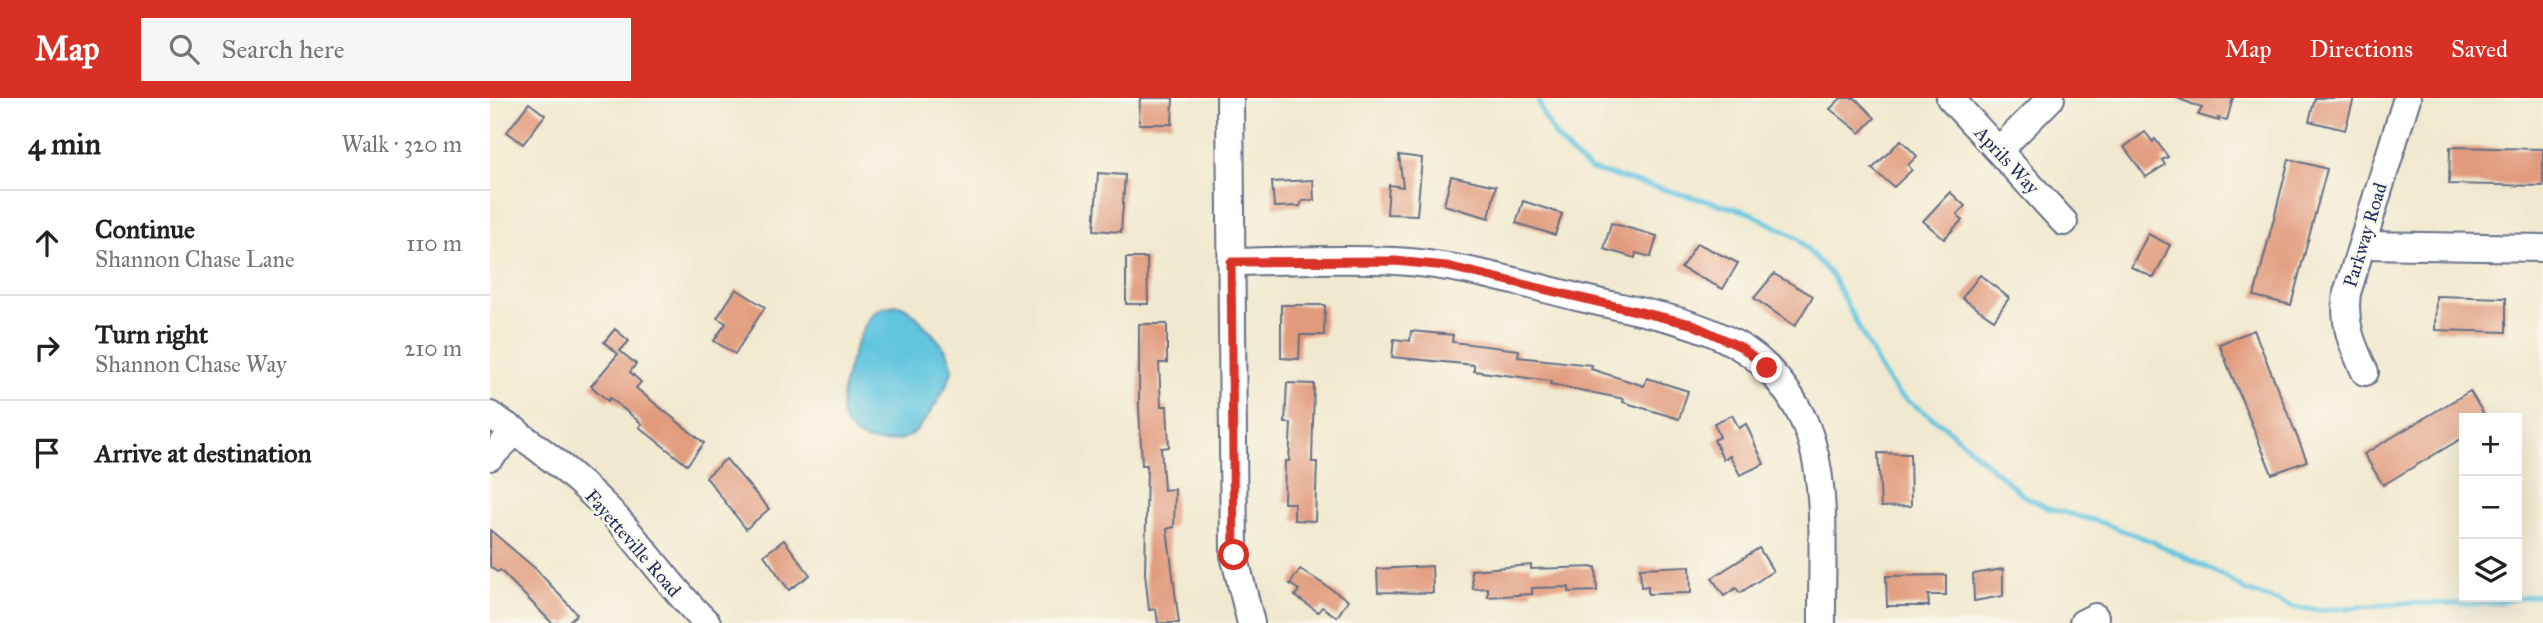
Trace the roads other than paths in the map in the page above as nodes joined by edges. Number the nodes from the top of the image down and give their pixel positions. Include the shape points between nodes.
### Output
1 (1230, 98) edge
2 (1950, 98) edge
3 (2051, 98) edge
4 (2407, 98) edge
5 (1999, 150) junction
6 (2064, 222) dead end
7 (2362, 245) junction
8 (2543, 248) edge
9 (1231, 262) junction
10 (2365, 372) dead end
11 (490, 415) edge
12 (516, 432) junction
13 (490, 457) edge
14 (707, 623) edge
15 (1251, 623) edge
16 (1822, 623) edge

1 - 9 street
2 - 5 street, Aprils Way
3 - 5 street
4 - 7 street, Parkway Road
5 - 6 street, Aprils Way
7 - 8 street
7 - 10 street, Parkway Road via 2344,314
9 - 15 street via 1234,555
9 - 16 street via 1395,261 1446,266 1691,324 1741,347 1786,390 1813,448 1819,486
11 - 12 street, Fayetteville Road
12 - 13 street
12 - 14 street, Fayetteville Road via 608,510 674,591

